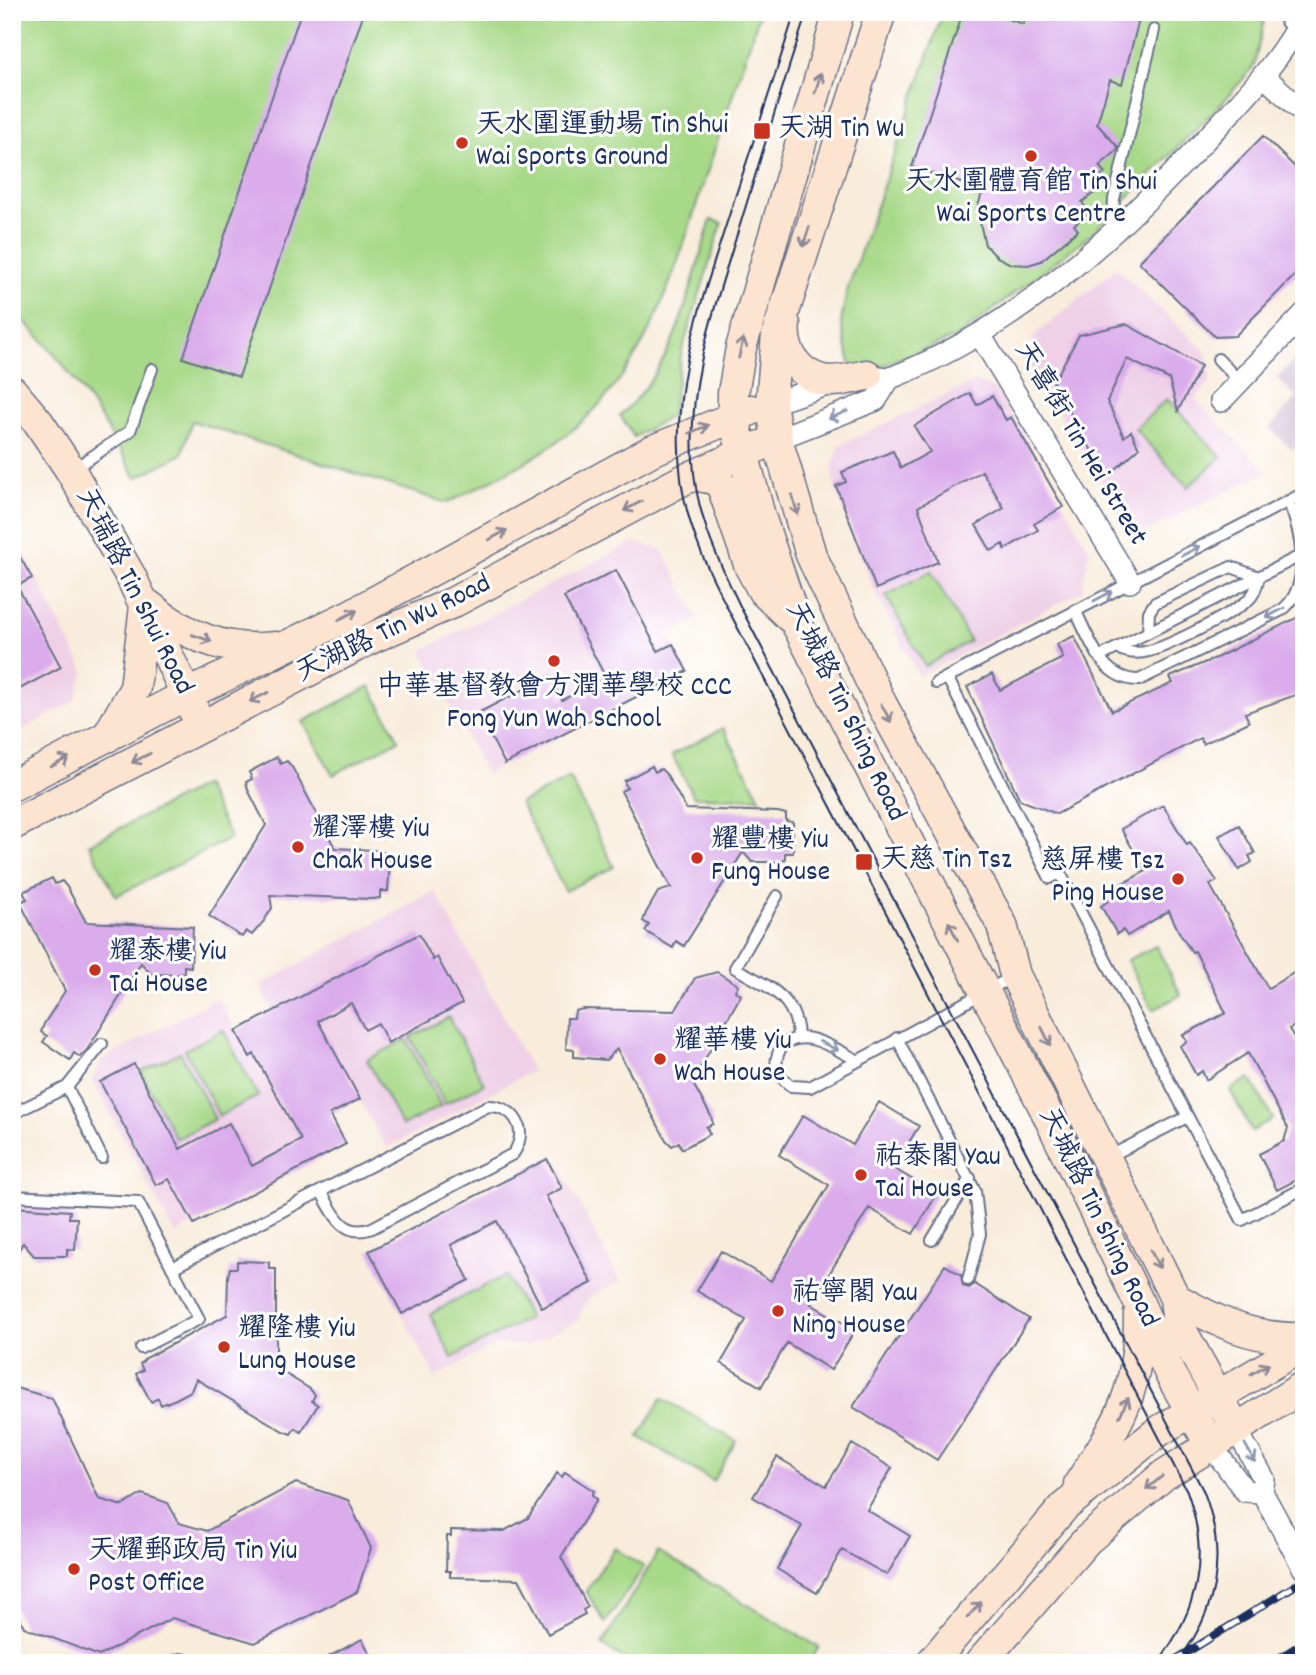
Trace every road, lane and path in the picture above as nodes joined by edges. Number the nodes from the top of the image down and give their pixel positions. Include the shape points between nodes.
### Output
1 (839, 12) edge
2 (881, 12) edge
3 (1284, 12) edge
4 (1301, 29) edge
5 (1154, 30) dead end
6 (1264, 76) junction
7 (1304, 113) edge
8 (1117, 231) junction
9 (789, 296) junction
10 (1304, 314) edge
11 (980, 335) junction
12 (1218, 359) dead end
13 (152, 369) dead end
14 (878, 377) junction
15 (1240, 383) junction
16 (12, 391) edge
17 (1221, 401) dead end
18 (771, 403) junction
19 (733, 416) junction
20 (777, 439) junction
21 (742, 453) junction
22 (71, 471) junction
23 (694, 475) junction
24 (1304, 493) edge
25 (1288, 501) junction
26 (1300, 556) junction
27 (1259, 577) junction
28 (1130, 582) junction
29 (145, 602) junction
30 (1075, 610) junction
31 (796, 623) junction
32 (1148, 632) junction
33 (287, 645) junction
34 (1117, 649) junction
35 (1099, 657) junction
36 (947, 677) junction
37 (936, 683) dead end
38 (186, 695) junction
39 (202, 727) junction
40 (107, 737) junction
41 (924, 782) junction
42 (12, 786) edge
43 (12, 825) edge
44 (777, 896) dead end
45 (1015, 975) junction
46 (977, 996) junction
47 (798, 1037) junction
48 (897, 1038) junction
49 (102, 1044) dead end
50 (857, 1059) junction
51 (67, 1087) junction
52 (12, 1115) edge
53 (1187, 1117) junction
54 (12, 1133) edge
55 (12, 1142) edge
56 (102, 1158) dead end
57 (1107, 1158) junction
58 (970, 1178) junction
59 (1304, 1188) edge
60 (321, 1191) junction
61 (12, 1196) edge
62 (932, 1240) dead end
63 (172, 1268) junction
64 (968, 1280) dead end
65 (1175, 1298) junction
66 (1139, 1303) junction
67 (1304, 1338) edge
68 (1304, 1345) edge
69 (141, 1348) dead end
70 (1304, 1386) edge
71 (1217, 1396) junction
72 (1190, 1412) junction
73 (1235, 1427) junction
74 (1210, 1444) junction
75 (1262, 1492) junction
76 (1064, 1507) junction
77 (1304, 1569) edge
78 (169, 1663) edge
79 (197, 1663) edge
80 (931, 1663) edge
81 (980, 1663) edge

19 -> 1 main road, 天城路 Tin Shing Road via 736,373 751,311
2 -> 9 main road, 天城路 Tin Shing Road
3 - 4 lane
4 - 6 street
5 - 8 lane via 1114,199
6 - 7 street
6 - 8 street
8 - 11 street
9 - 14 main road via 784,336 797,364 824,380
9 - 18 main road, 天城路 Tin Shing Road via 777,334
10 - 15 street
11 - 14 street
11 - 28 street, 天喜街 Tin Hei Street
12 - 15 lane
13 - 22 lane via 130,431
14 - 18 street
14 -> 20 street via 876,400
15 - 17 street
16 - 22 main road, 天瑞路 Tin Shui Road
18 - 19 main road, 天湖路 Tin Wu Road
18 - 20 main road, 天城路 Tin Shing Road
19 - 21 main road, 天城路 Tin Shing Road
33 -> 19 main road, 天湖路 Tin Wu Road via 651,451
20 - 21 main road, 天湖路 Tin Wu Road
20 -> 41 main road, 天城路 Tin Shing Road via 823,585
21 - 23 main road, 天湖路 Tin Wu Road
21 - 31 main road, 天城路 Tin Shing Road
22 - 29 main road, 天瑞路 Tin Shui Road
23 - 31 main road via 714,479 722,486 750,567 763,591
23 -> 39 main road, 天湖路 Tin Wu Road via 452,603
24 - 25 lane
25 - 26 lane via 1296,521
28 -> 25 lane
26 - 27 lane
26 -> 35 lane via 1298,592 1282,610 1139,680 1113,674
27 - 32 lane
27 - 32 lane via 1239,567 1224,569 1155,603 1149,612
27 - 34 lane via 1243,605 1172,642 1149,652
30 -> 28 lane
29 -> 33 main road via 195,637 241,648
29 - 38 main road, 天瑞路 Tin Shui Road
29 - 40 main road via 135,688
30 - 35 lane
30 - 36 lane
46 -> 31 main road, 天城路 Tin Shing Road
32 - 34 lane
33 - 38 main road, 天湖路 Tin Wu Road
34 - 35 lane
36 - 37 lane
36 - 53 lane via 1050,878 1060,873 1065,881
38 - 39 main road, 天瑞路 Tin Shui Road
38 - 40 main road, 天湖路 Tin Wu Road
39 -> 43 main road, 天湖路 Tin Wu Road
42 -> 40 main road, 天湖路 Tin Wu Road
41 - 45 main road, 天城路 Tin Shing Road via 1002,925
41 - 46 main road via 939,849 988,945 991,960
44 - 47 lane via 735,968 782,995 795,1016
45 - 46 lane
45 -> 57 main road, 天城路 Tin Shing Road
46 - 48 lane
46 - 66 main road, 天城路 Tin Shing Road via 1044,1107
47 -> 50 lane
47 - 50 lane via 777,1054 778,1073 791,1086 810,1087
48 - 50 lane
48 - 58 lane
49 - 51 lane
51 - 52 lane
51 - 56 lane
53 - 57 lane
53 - 59 lane via 1242,1220
54 - 55 lane
57 -> 65 main road, 天城路 Tin Shing Road
58 - 62 lane
58 - 64 lane via 980,1234
60 - 60 lane via 488,1106 513,1114 521,1129 518,1146 506,1159 364,1231 339,1223
60 - 63 lane
61 - 63 lane via 138,1202
63 - 69 lane via 199,1318
65 - 67 main road via 1247,1333
65 - 71 main road, 天城路 Tin Shing Road via 1178,1324
66 - 72 main road, 天城路 Tin Shing Road
76 -> 66 main road via 1112,1432 1133,1387
71 -> 68 main road
70 - 73 main road
71 - 72 main road
71 - 73 main road, 天城路 Tin Shing Road
72 - 74 main road, 天城路 Tin Shing Road
72 - 76 main road
73 - 74 main road
73 -> 75 street via 1264,1479
74 - 75 street via 1245,1491
74 -> 81 main road via 1164,1475 1087,1540
75 - 77 street
80 -> 76 main road
78 - 79 lane via 181,1659

